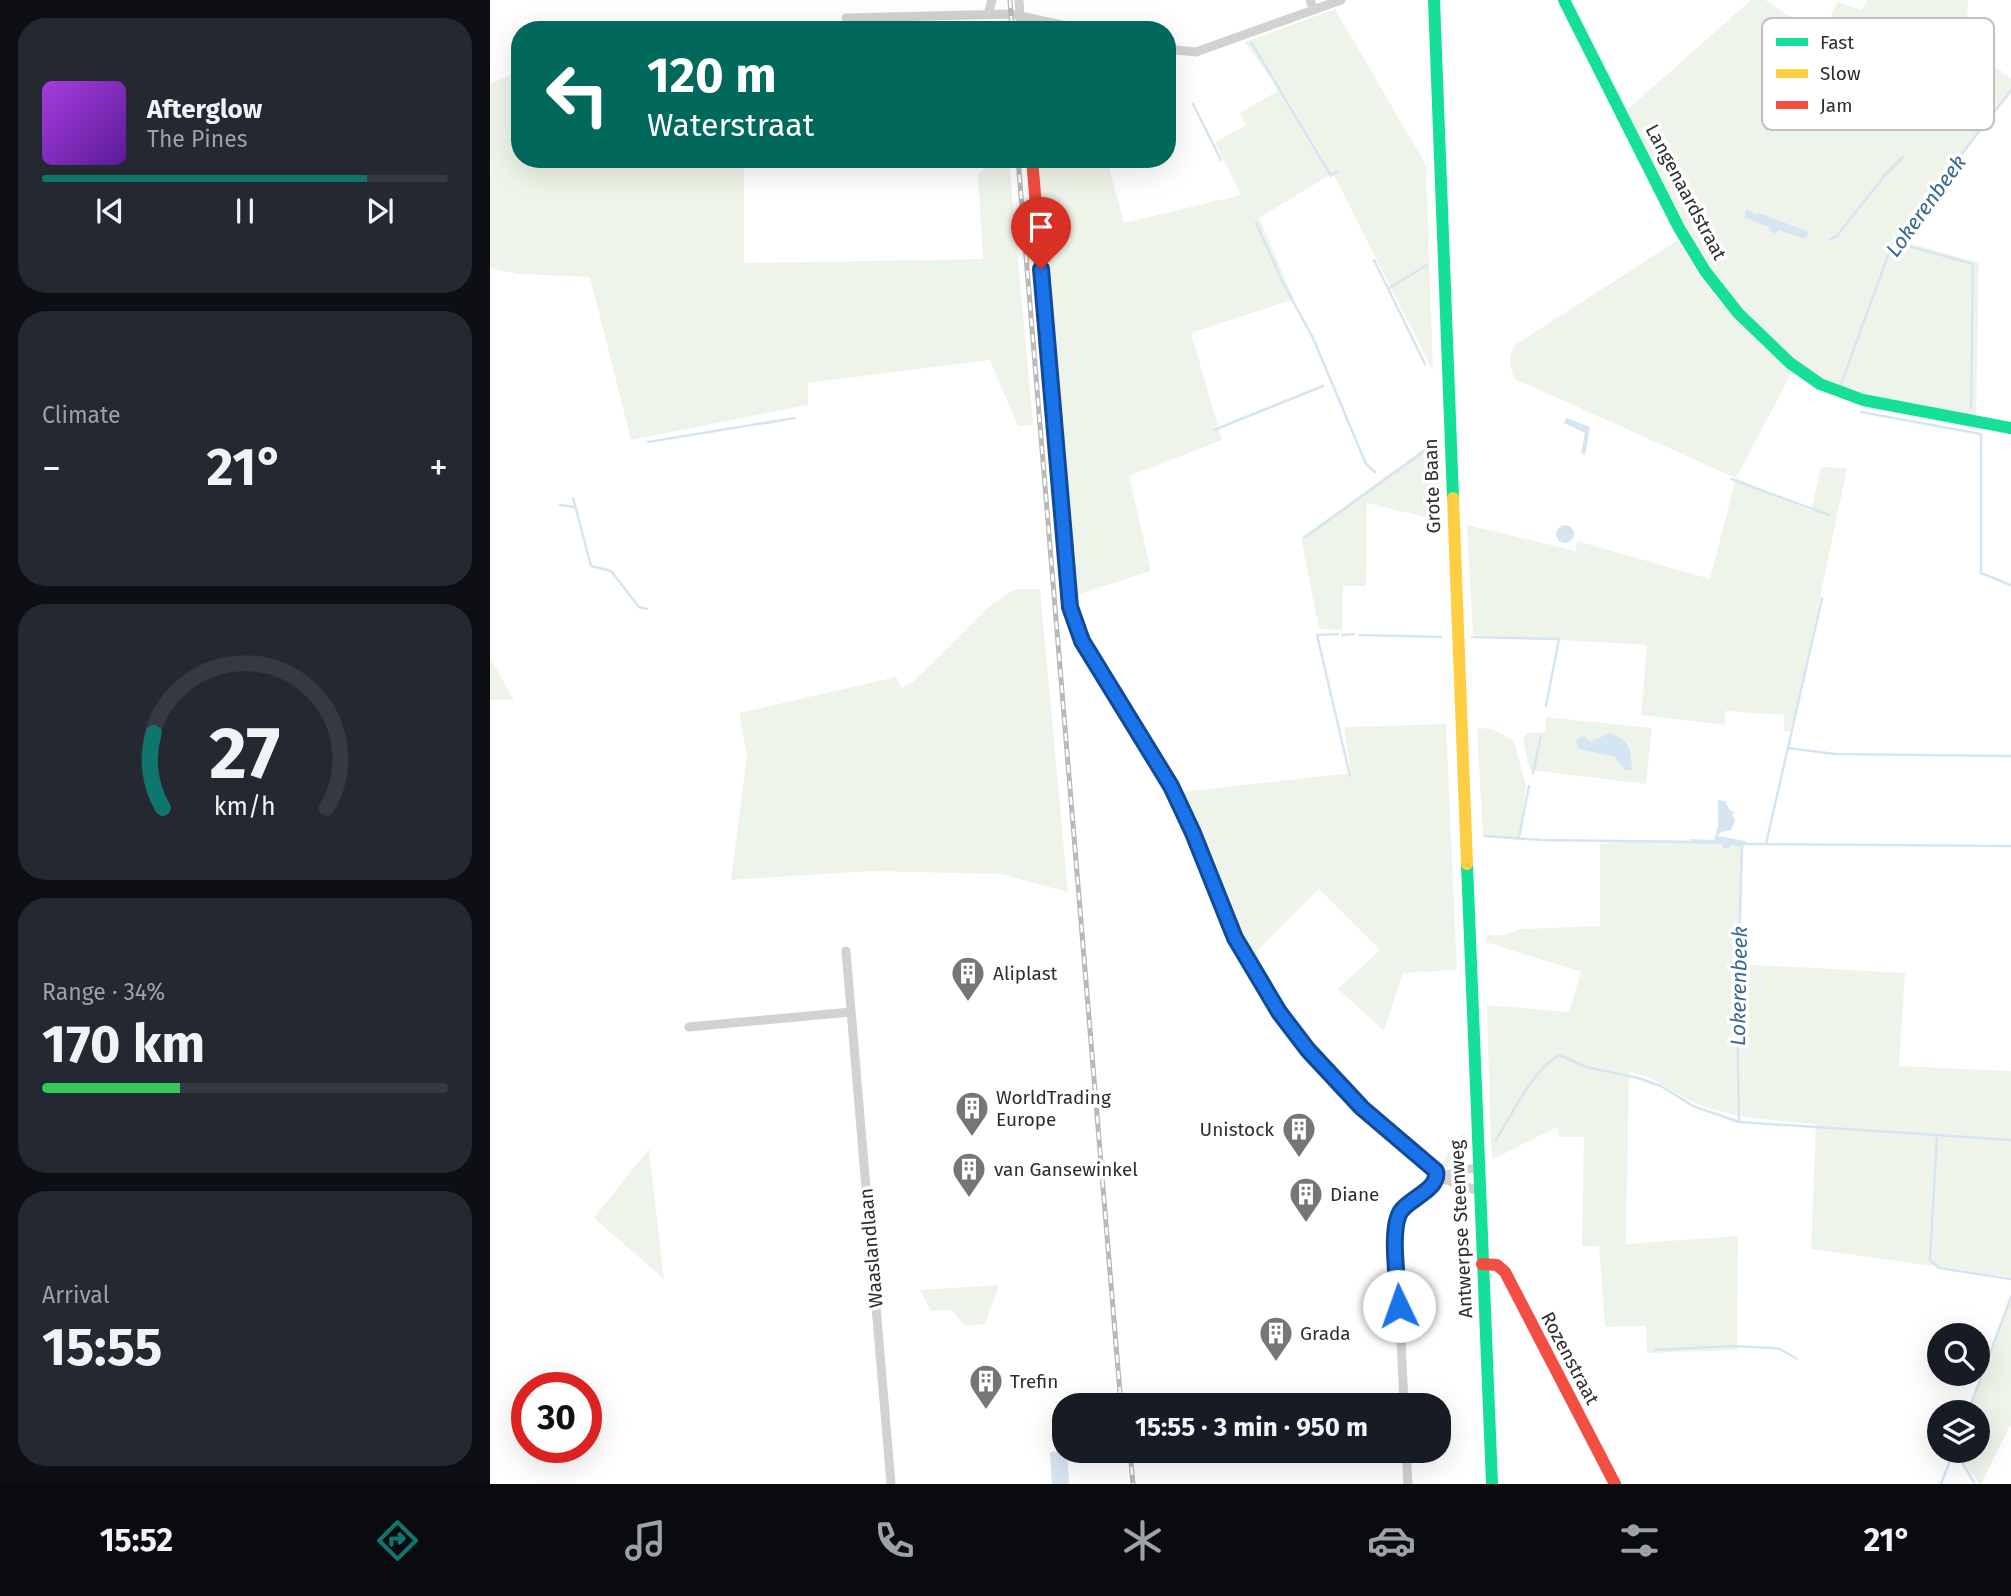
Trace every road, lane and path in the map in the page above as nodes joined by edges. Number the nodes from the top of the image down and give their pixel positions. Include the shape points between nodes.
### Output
1 (992, 0) edge
2 (1019, 0) edge
3 (1310, 0) edge
4 (1342, 0) edge
5 (1434, 0) edge
6 (1564, 0) edge
7 (1314, 10) junction
8 (988, 15) junction
9 (1020, 15) junction
10 (846, 18) dead end
11 (1020, 21) edge
12 (1046, 21) edge
13 (1176, 50) edge
14 (1033, 168) edge
15 (2011, 428) edge
16 (846, 951) dead end
17 (1470, 971) joint
18 (851, 1012) junction
19 (689, 1027) dead end
20 (1478, 1167) junction
21 (1437, 1177) junction
22 (1479, 1191) junction
23 (1482, 1264) junction
24 (1403, 1393) edge
25 (1407, 1463) edge
26 (891, 1484) edge
27 (1408, 1484) edge
28 (1492, 1484) edge
29 (1615, 1484) edge

1 - 8 street
2 - 9 street
3 - 7 street
4 - 7 street
5 - 17 street, Grote Baan
6 - 15 street, Langenaardstraat via 1705,271 1738,313 1790,363 1820,384 1863,400
7 - 13 street via 1196,52
8 - 9 street
8 - 10 street
9 - 11 street
9 - 12 street
14 - 21 street via 1074,624 1183,809 1235,938 1279,1012 1362,1108 1436,1171
16 - 18 street, Waaslandlaan
17 - 20 street, Antwerpse Steenweg
18 - 19 street
18 - 26 street, Waaslandlaan
20 - 21 street
20 - 22 street, Antwerpse Steenweg
21 - 22 street
21 - 24 street via 1402,1209 1395,1231
22 - 23 street, Antwerpse Steenweg
23 - 28 street, Antwerpse Steenweg
23 - 29 street, Rozenstraat via 1497,1265 1505,1272
25 - 27 street

